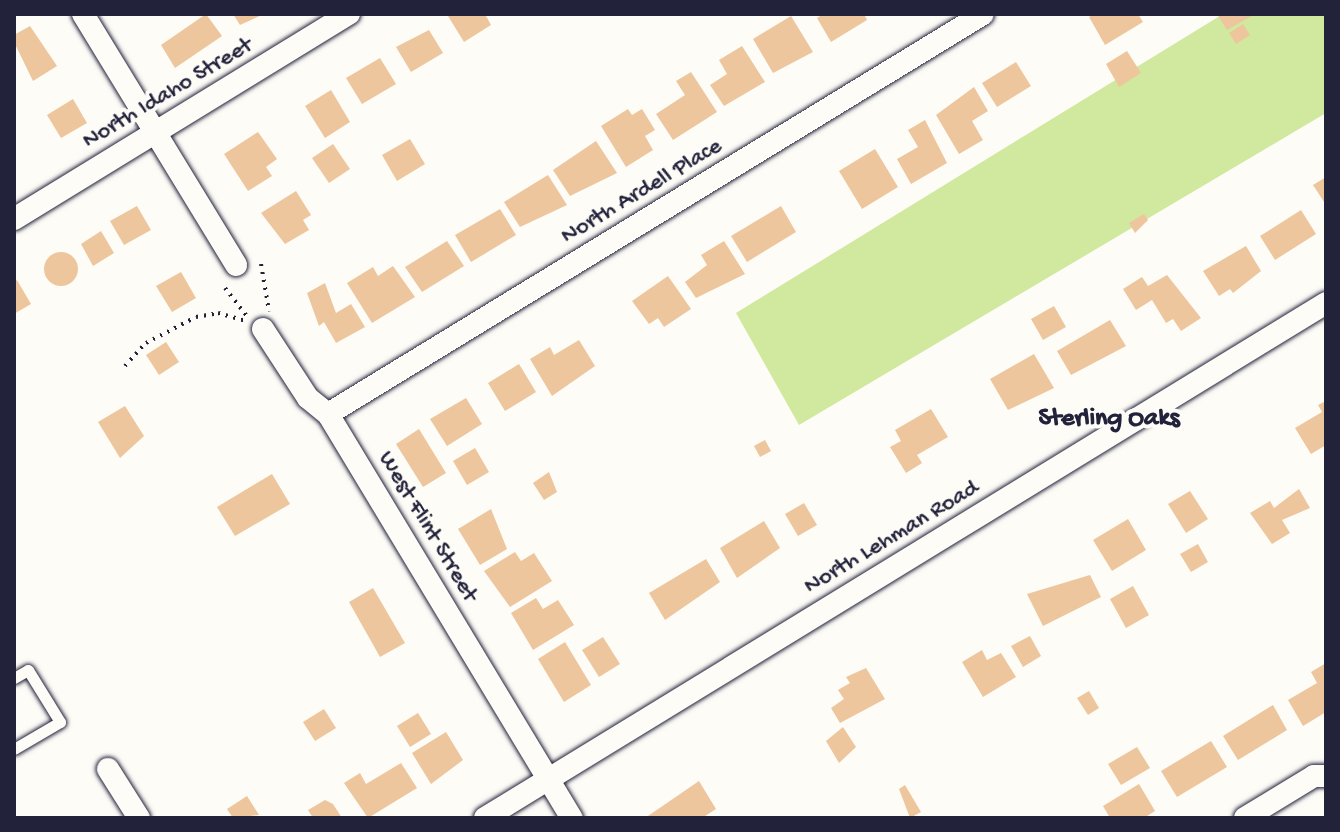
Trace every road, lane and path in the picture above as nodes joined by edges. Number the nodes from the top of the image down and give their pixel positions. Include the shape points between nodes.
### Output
1 (83, 14) edge
2 (349, 14) edge
3 (983, 14) edge
4 (155, 132) junction
5 (14, 219) edge
6 (261, 264) dead end
7 (236, 265) dead end
8 (225, 288) dead end
9 (1326, 303) edge
10 (244, 314) dead end
11 (263, 329) junction
12 (125, 366) dead end
13 (328, 414) junction
14 (14, 678) edge
15 (14, 749) edge
16 (108, 769) dead end
17 (1326, 776) edge
18 (549, 779) junction
19 (139, 818) edge
20 (485, 818) edge
21 (572, 818) edge
22 (1245, 818) edge

1 - 4 street
2 - 4 street, North Idaho Street
3 - 13 street, North Ardell Place
4 - 5 street, North Idaho Street
4 - 7 street
6 - 11 path via 272,303
8 - 10 path
9 - 18 street, North Lehman Road
11 - 12 path via 218,313 196,317 146,343
11 - 13 street, West Flint Street via 308,398
13 - 18 street, West Flint Street
14 - 15 lane via 28,670 60,722
16 - 19 street
17 - 22 street via 1314,776
18 - 20 street, North Lehman Road
18 - 21 street, West Flint Street

